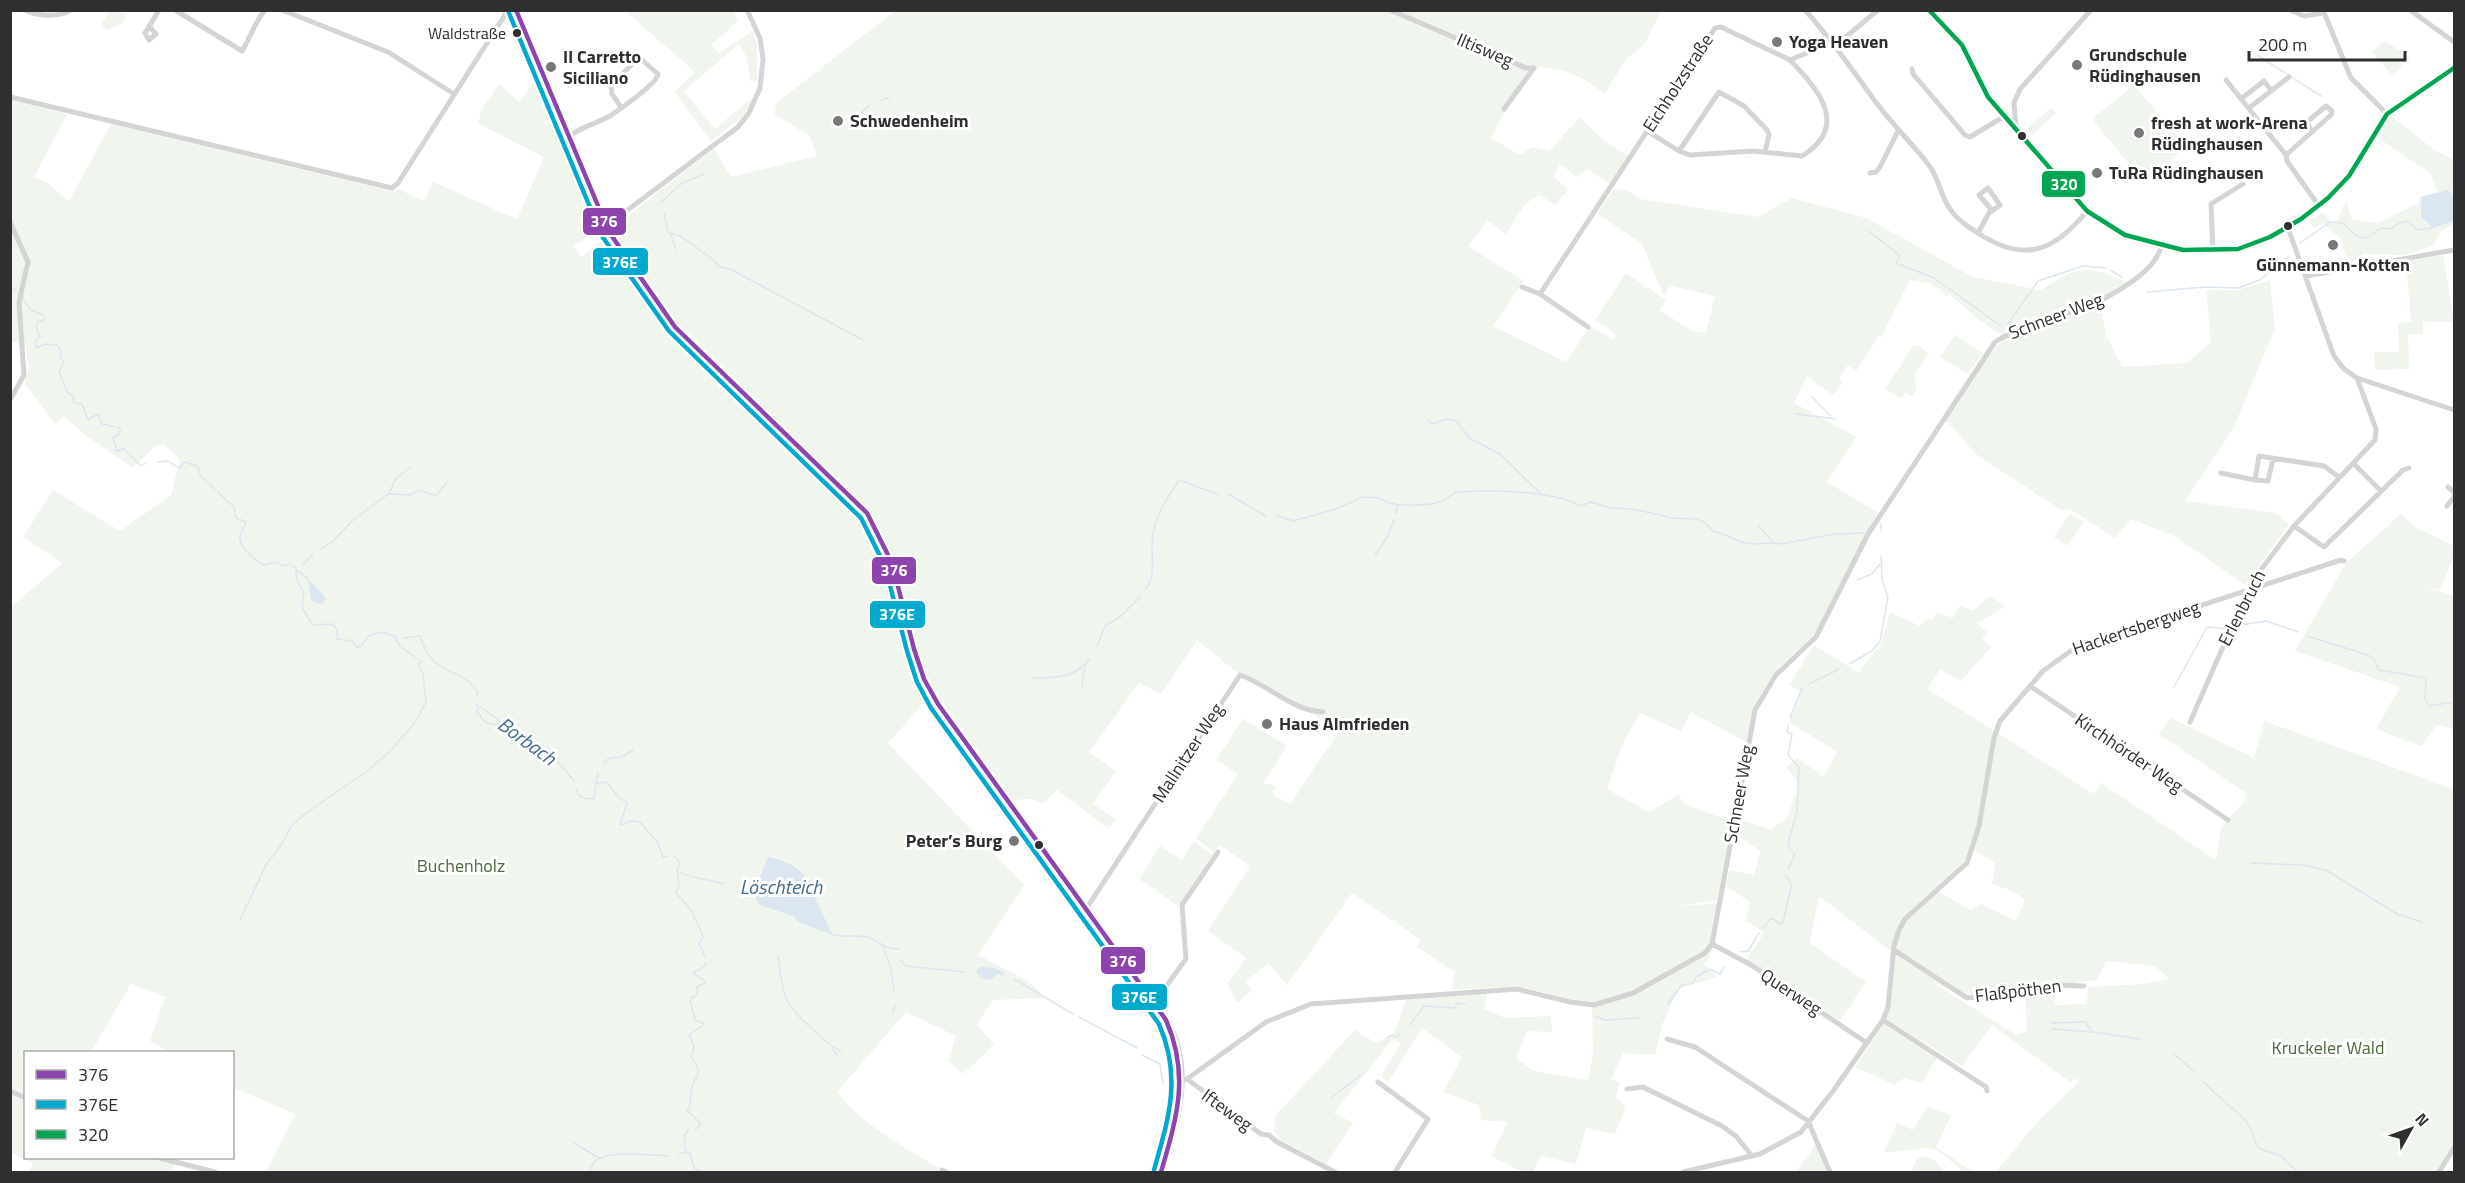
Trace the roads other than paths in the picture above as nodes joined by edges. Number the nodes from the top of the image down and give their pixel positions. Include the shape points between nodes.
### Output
1 (25, 10) edge
2 (71, 10) edge
3 (159, 10) edge
4 (175, 10) edge
5 (265, 10) edge
6 (282, 10) edge
7 (508, 10) edge
8 (516, 10) edge
9 (747, 10) edge
10 (1390, 10) edge
11 (1805, 10) edge
12 (1878, 10) edge
13 (1929, 10) edge
14 (2091, 10) edge
15 (2290, 10) edge
16 (2410, 10) edge
17 (2323, 12) edge
18 (149, 26) dead end
19 (2454, 42) edge
20 (1832, 43) junction
21 (1790, 60) junction
22 (2454, 68) edge
23 (1912, 69) dead end
24 (2289, 77) dead end
25 (2226, 80) dead end
26 (2271, 90) junction
27 (454, 94) junction
28 (10, 97) edge
29 (2241, 99) junction
30 (621, 107) junction
31 (2249, 108) junction
32 (1504, 109) dead end
33 (2387, 114) junction
34 (2005, 116) junction
35 (2016, 127) junction
36 (1898, 130) junction
37 (1647, 131) junction
38 (2312, 132) junction
39 (568, 137) junction
40 (1679, 151) junction
41 (1765, 152) junction
42 (2286, 155) junction
43 (1870, 173) dead end
44 (1987, 181) dead end
45 (2243, 184) dead end
46 (1988, 188) junction
47 (2319, 206) junction
48 (1991, 209) junction
49 (2087, 211) junction
50 (10, 222) edge
51 (606, 227) junction
52 (2288, 228) junction
53 (1978, 232) junction
54 (2161, 247) junction
55 (2454, 250) edge
56 (2213, 252) junction
57 (2306, 276) junction
58 (1522, 287) dead end
59 (1540, 294) junction
60 (1588, 327) dead end
61 (2357, 378) junction
62 (10, 400) edge
63 (2454, 410) edge
64 (2273, 459) junction
65 (2354, 464) junction
66 (2409, 468) dead end
67 (2221, 473) dead end
68 (2339, 477) junction
69 (2255, 480) junction
70 (2448, 487) dead end
71 (2381, 491) junction
72 (2454, 492) edge
73 (2454, 497) edge
74 (2447, 506) dead end
75 (2294, 526) junction
76 (2342, 560) dead end
77 (2248, 589) junction
78 (2030, 686) junction
79 (2194, 694) dead end
80 (2201, 696) junction
81 (1323, 712) dead end
82 (2190, 722) dead end
83 (2228, 820) dead end
84 (1218, 852) dead end
85 (1086, 909) junction
86 (1712, 945) junction
87 (1894, 950) junction
88 (2085, 986) dead end
89 (1154, 1004) junction
90 (1883, 1020) junction
91 (1667, 1039) dead end
92 (1867, 1043) junction
93 (1184, 1079) junction
94 (1378, 1082) dead end
95 (1627, 1089) dead end
96 (1987, 1090) dead end
97 (10, 1091) edge
98 (24, 1097) edge
99 (1809, 1125) junction
100 (2454, 1148) edge
101 (1752, 1156) junction
102 (164, 1159) edge
103 (215, 1173) edge
104 (1161, 1173) edge
105 (1335, 1173) edge
106 (1395, 1173) edge
107 (1683, 1173) edge
108 (1830, 1173) edge
109 (2439, 1173) edge

1 - 2 street via 41,16
3 - 18 street
4 - 5 street via 242,51
6 - 27 street via 388,52
7 - 27 street
8 - 39 main road
9 - 51 street via 760,38 763,59 760,88 749,113 738,127
10 - 32 street, Iltisweg via 1534,68
11 - 20 street
12 - 20 street via 1847,36
13 - 34 street via 1962,45 1980,84
14 - 35 street via 2020,89 2014,103
15 - 17 street via 2304,16
16 - 19 street
17 - 33 street via 2350,78
20 - 21 street
20 - 36 street
21 - 37 street, Eichholzstraße via 1717,26
21 - 41 street via 1816,91 1828,126 1814,149 1802,156
22 - 33 street
23 - 34 street via 1965,135 1970,137
24 - 26 street
25 - 29 street
26 - 29 street via 2264,81
26 - 31 street
27 - 28 street via 392,188
29 - 31 street
30 - 30 street via 658,78 641,59 612,86 612,94
30 - 39 street
31 - 42 street
33 - 47 street via 2349,176
34 - 35 street
35 - 49 street
36 - 43 street via 1880,167
36 - 53 street via 1934,172 1952,212
37 - 40 street
37 - 59 street, Eichholzstraße
38 - 38 street via 2332,114 2326,106 2307,122
38 - 42 street
39 - 51 main road
40 - 41 street via 1690,155
40 - 41 street via 1719,92 1744,106 1767,130
42 - 47 street
44 - 46 street
45 - 56 street via 2211,204
46 - 48 street via 1979,195
46 - 48 street via 2000,205
47 - 52 street
48 - 53 street
49 - 53 street via 2064,237 2040,249 2009,249
49 - 54 street via 2117,231
50 - 62 street via 28,262 18,310 24,375
51 - 85 main road via 687,340 867,513 892,563 914,649 934,698
52 - 56 street via 2245,247
52 - 57 street
54 - 56 street
54 - 86 street, Schneer Weg via 2154,260 2114,293 1995,342 1868,534 1816,637 1776,675 1755,710
55 - 57 street
57 - 61 street via 2334,356
58 - 59 street
59 - 60 street
61 - 63 street
61 - 65 street, Erlenbruch via 2376,435 2369,450
64 - 68 street via 2324,466
64 - 69 street via 2268,481
64 - 69 street via 2259,456
65 - 68 street, Erlenbruch
65 - 71 street
66 - 71 street
67 - 69 street
68 - 75 street, Erlenbruch
70 - 72 street
71 - 75 street via 2324,547
73 - 74 street
75 - 77 street, Erlenbruch
76 - 77 street, Hackertsbergweg
77 - 78 street, Hackertsbergweg via 2079,645 2061,656
77 - 80 street, Erlenbruch
78 - 83 street, Kirchhörder Weg
78 - 87 street, Hackertsbergweg via 2000,721 1994,738 1969,859 1905,919
79 - 80 street
80 - 82 street, Erlenbruch
81 - 85 street, Mallnitzer Weg via 1311,712 1240,675
84 - 89 street via 1182,905 1186,959
85 - 89 main road
86 - 92 street, Querweg via 1751,965
86 - 93 street via 1692,963 1633,993 1594,1005 1517,989 1311,1004 1266,1022
87 - 88 street, Flaßpöthen via 1966,998 2015,994 2054,985
87 - 90 street, Hackertsbergweg
89 - 93 main road via 1174,1038
90 - 92 street, Hackertsbergweg
90 - 96 street via 1933,1050
91 - 99 street via 1695,1047
92 - 99 street, Hackertsbergweg
93 - 104 main road
93 - 105 street, Ifteweg via 1261,1134
94 - 106 street via 1428,1119
95 - 101 street via 1643,1087 1722,1126
97 - 98 street
99 - 101 street, Hackertsbergweg via 1773,1148
99 - 108 street
100 - 109 street
101 - 107 street, Hackertsbergweg
102 - 103 street

